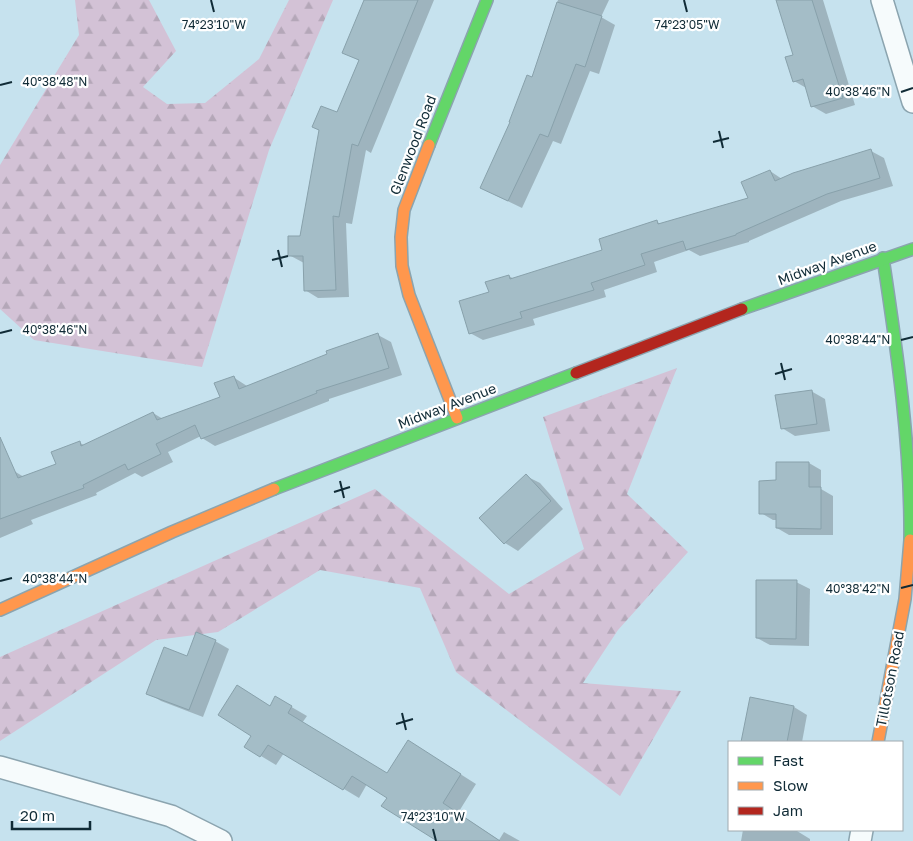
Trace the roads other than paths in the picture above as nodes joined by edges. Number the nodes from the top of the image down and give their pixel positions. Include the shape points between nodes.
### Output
1 (488, 0) edge
2 (882, 0) edge
3 (913, 102) edge
4 (913, 249) edge
5 (883, 258) junction
6 (457, 418) junction
7 (0, 610) edge
8 (878, 741) edge
9 (0, 767) edge
10 (221, 841) edge

1 - 6 main road, Glenwood Road via 413,184 404,210 401,237 402,266 410,295
2 - 3 street
4 - 5 main road, Midway Avenue
5 - 6 main road, Midway Avenue
5 - 8 main road, Tillotson Road via 906,411 910,552 906,597
6 - 7 main road, Midway Avenue via 172,532
9 - 10 street via 171,816

